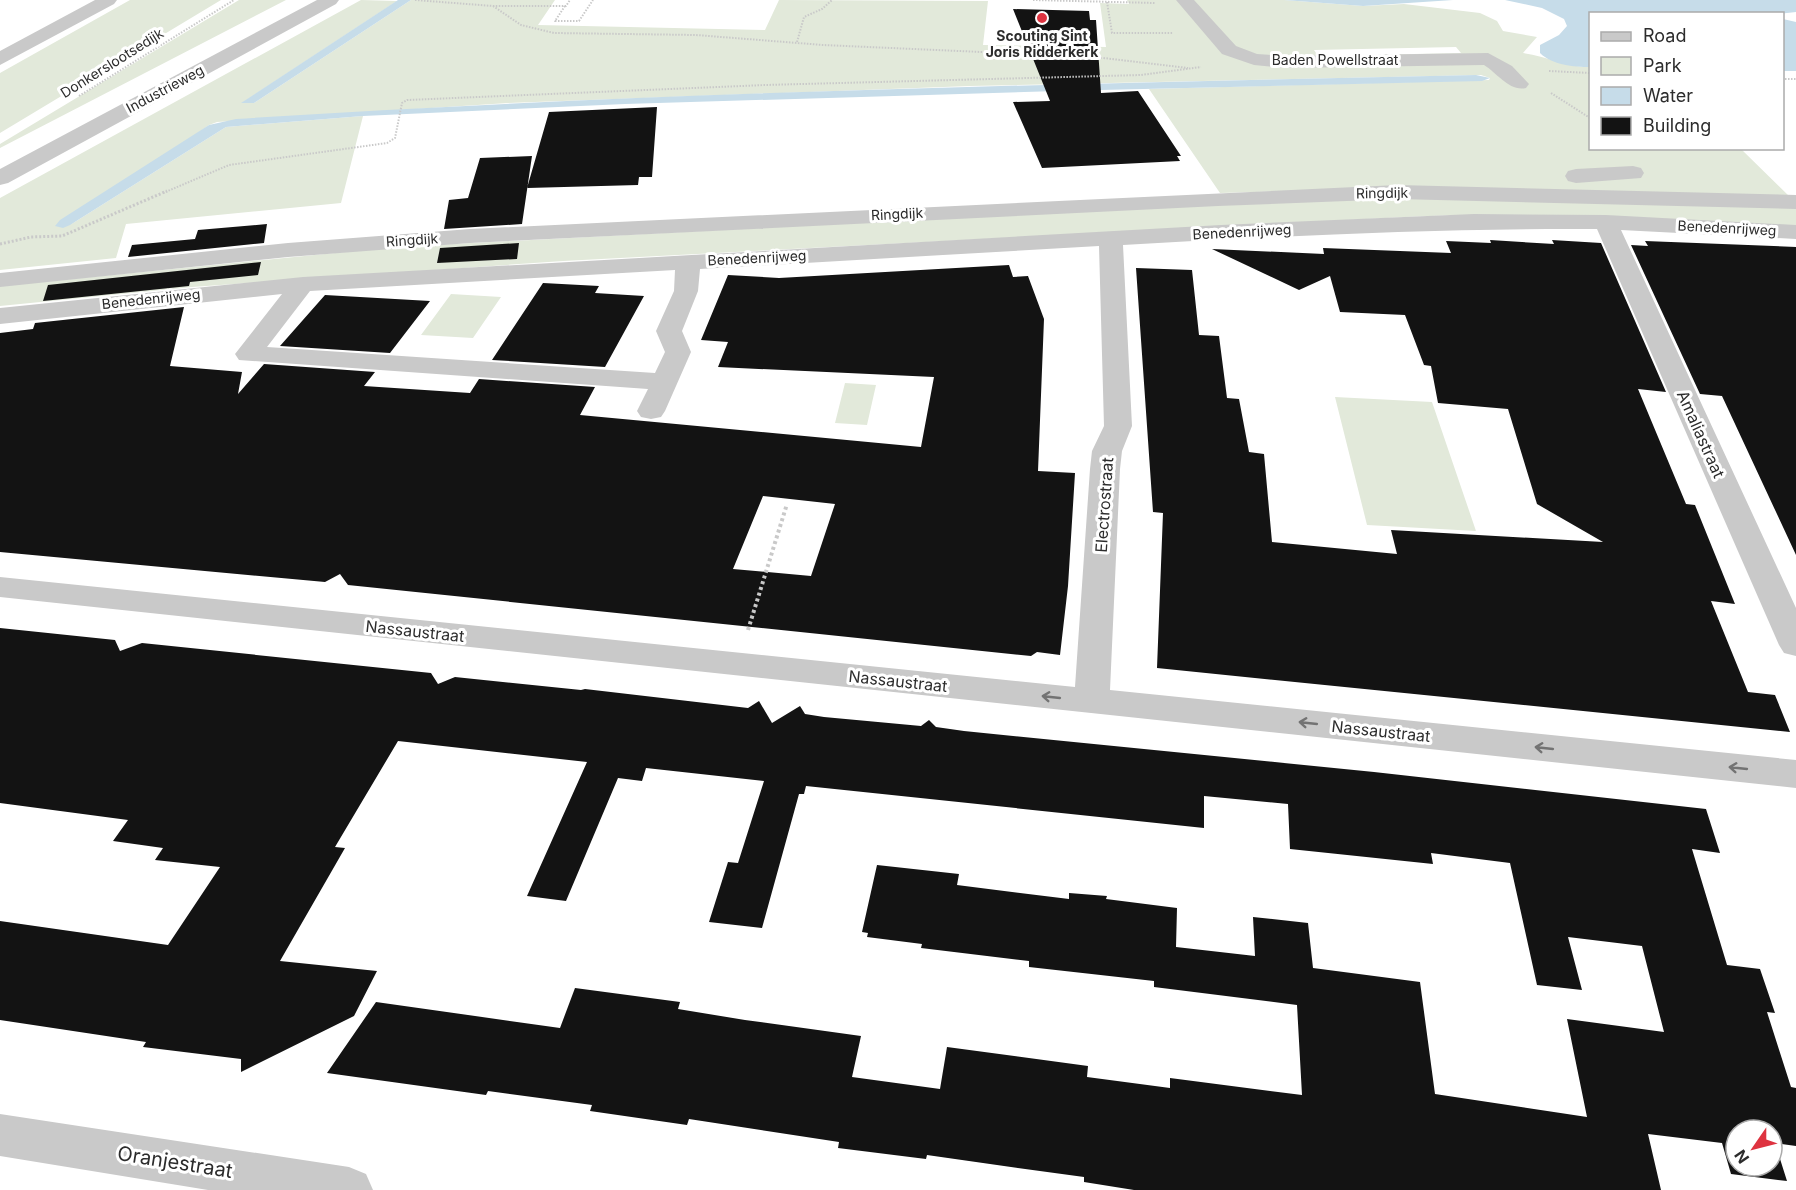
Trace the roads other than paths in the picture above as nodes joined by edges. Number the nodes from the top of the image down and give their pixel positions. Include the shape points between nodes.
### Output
1 (108, 0) edge
2 (330, 0) edge
3 (1187, 2) edge
4 (0, 59) edge
5 (1512, 77) road end
6 (1633, 173) dead end
7 (0, 178) edge
8 (1398, 192) junction
9 (1796, 202) edge
10 (1606, 222) junction
11 (1796, 232) edge
12 (1111, 239) junction
13 (688, 262) junction
14 (0, 280) edge
15 (303, 284) junction
16 (0, 316) edge
17 (665, 382) junction
18 (651, 411) dead end
19 (0, 587) edge
20 (1796, 645) edge
21 (1092, 701) junction
22 (1796, 774) edge
23 (0, 1135) edge
24 (349, 1190) edge

1 - 4 street
2 - 7 street, Industrieweg
3 - 5 street, Baden Powellstraat via 1229,50 1242,56 1285,62 1488,59
6 - 8 street via 1505,180
8 - 9 street, Ringdijk
8 - 14 street, Ringdijk via 470,236 288,250
10 - 11 street, Benedenrijweg
10 - 12 street, Benedenrijweg via 1474,221
10 - 20 street, Amaliastraat
12 - 13 street, Benedenrijweg
12 - 21 street, Electrostraat via 1118,426 1107,452 1105,469
13 - 15 street, Benedenrijweg
13 - 17 street, Benedenrijweg via 686,291 669,331 678,352
15 - 16 street, Benedenrijweg
15 - 17 street via 248,354
17 - 18 street, Benedenrijweg
21 -> 19 street, Nassaustraat
22 -> 21 street, Nassaustraat
23 - 24 street, Oranjestraat

